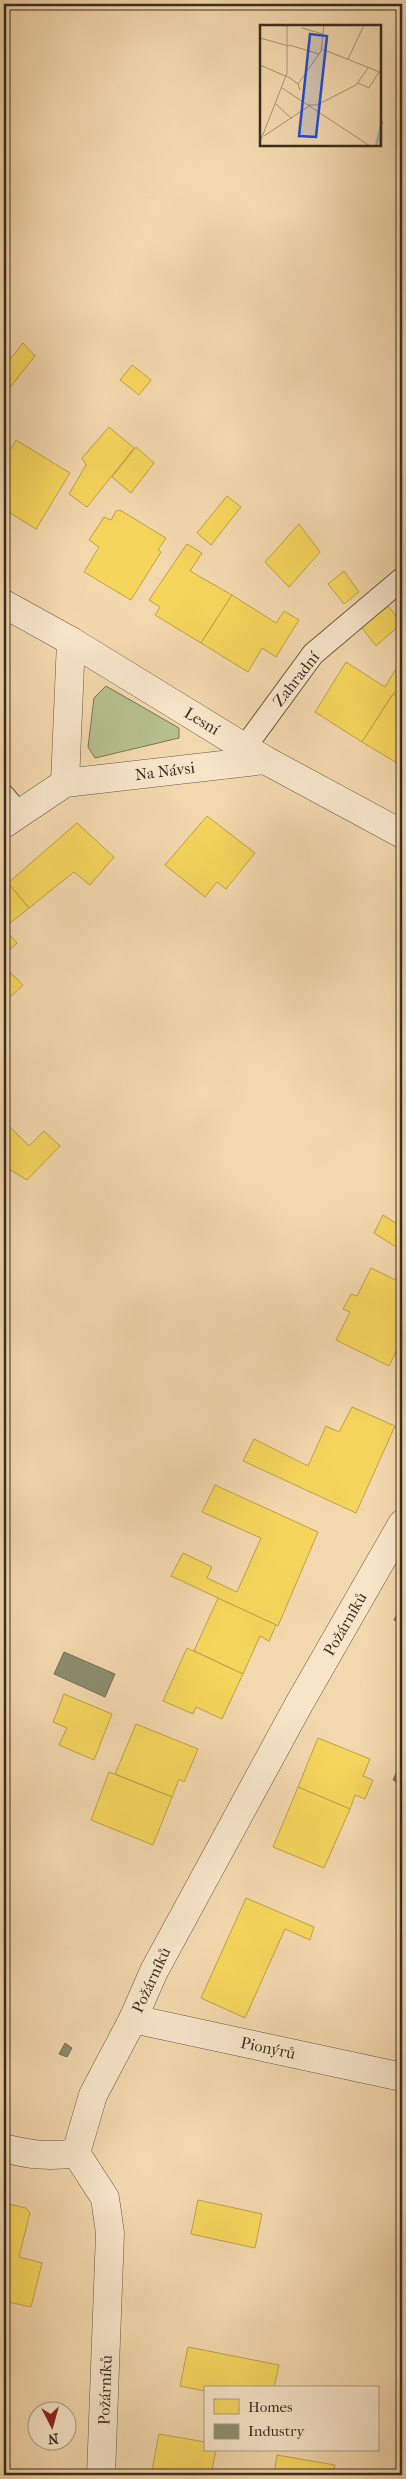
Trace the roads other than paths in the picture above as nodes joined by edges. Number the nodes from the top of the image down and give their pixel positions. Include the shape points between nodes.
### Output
1 (402, 579) edge
2 (4, 604) edge
3 (71, 642) junction
4 (255, 754) junction
5 (65, 783) junction
6 (9, 811) edge
7 (402, 834) edge
8 (402, 1524) edge
9 (133, 2019) junction
10 (402, 2077) edge
11 (4, 2148) edge
12 (76, 2153) junction
13 (101, 2475) edge

1 - 4 lane, Zahradní via 313,654
2 - 3 street, Lesní
3 - 4 street, Lesní
3 - 5 street
4 - 5 street, Na Návsi
4 - 7 street, Lesní
5 - 6 street, Na Návsi
8 - 9 street, Požárníků via 163,1953
9 - 10 street, Pionýrů
9 - 12 street, Požárníků via 93,2095
11 - 12 street via 51,2157
12 - 13 street, Požárníků via 105,2198 110,2233

